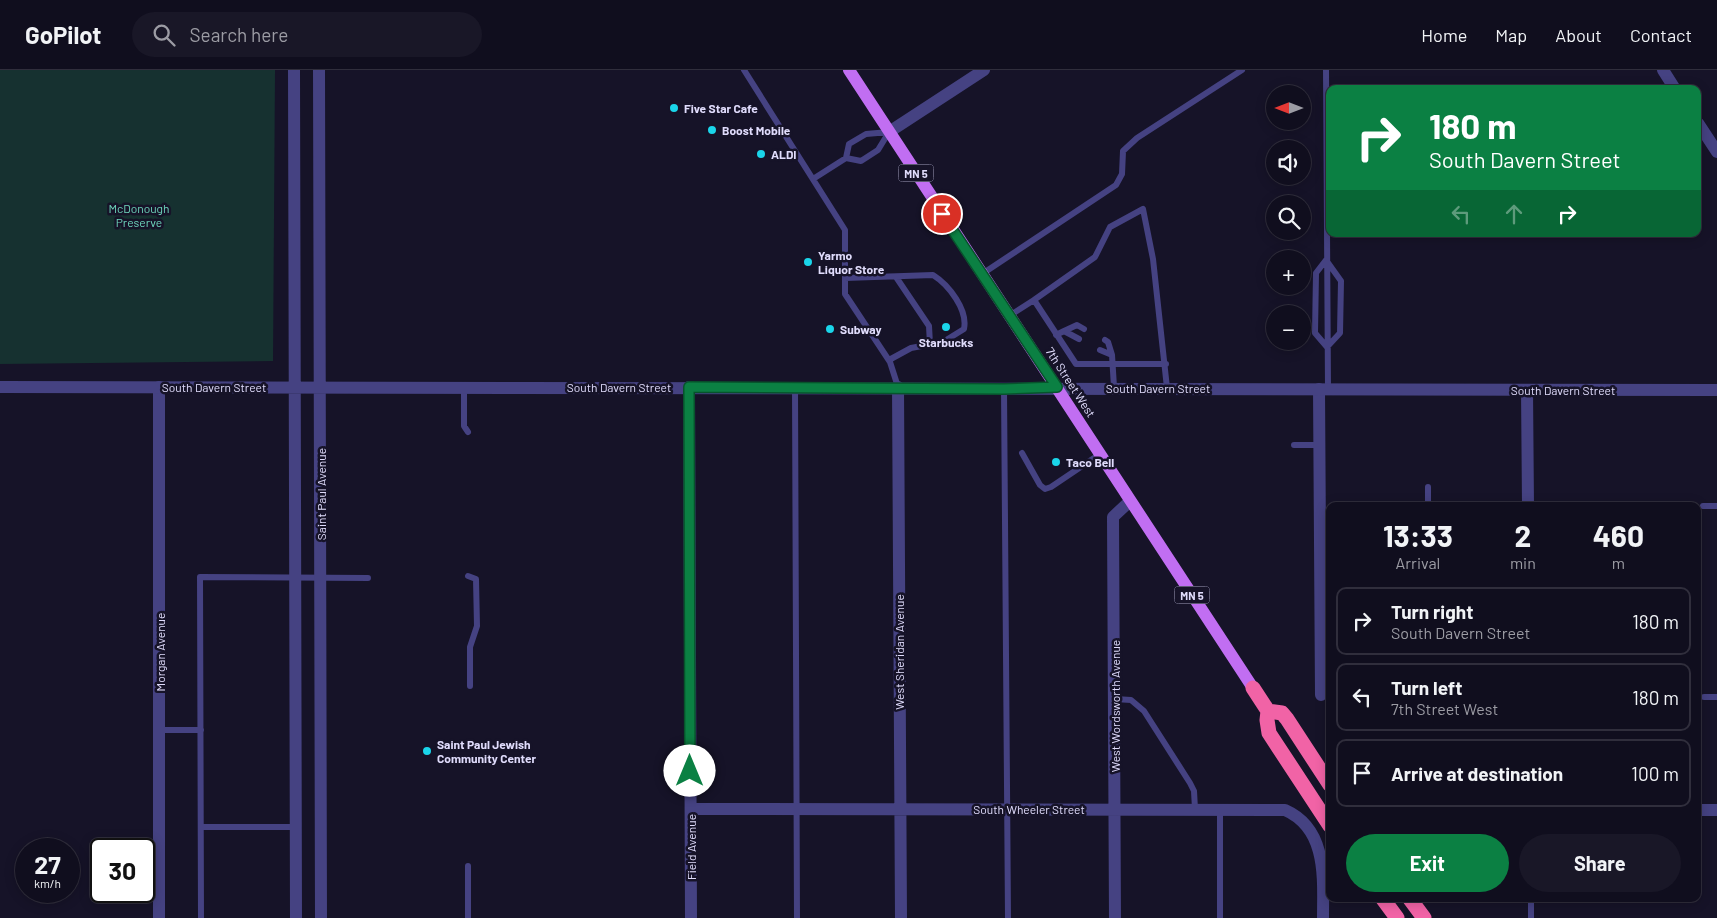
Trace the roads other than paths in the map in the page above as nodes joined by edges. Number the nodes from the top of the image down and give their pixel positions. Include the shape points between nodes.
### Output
1 (294, 70) edge
2 (319, 70) edge
3 (744, 70) edge
4 (849, 70) edge
5 (984, 70) edge
6 (1242, 70) edge
7 (1326, 70) edge
8 (1663, 70) edge
9 (1672, 85) edge
10 (1701, 128) edge
11 (889, 132) junction
12 (1717, 152) edge
13 (846, 158) junction
14 (813, 179) junction
15 (1326, 260) junction
16 (981, 275) junction
17 (896, 277) junction
18 (845, 278) junction
19 (1034, 300) junction
20 (1009, 316) junction
21 (1084, 329) dead end
22 (1064, 331) junction
23 (1056, 335) junction
24 (1079, 340) dead end
25 (1105, 340) dead end
26 (930, 344) junction
27 (1327, 347) junction
28 (1100, 350) dead end
29 (1112, 355) junction
30 (889, 360) junction
31 (1113, 364) junction
32 (1166, 364) junction
33 (0, 387) edge
34 (159, 387) junction
35 (296, 387) junction
36 (321, 387) junction
37 (689, 387) junction
38 (795, 387) junction
39 (898, 387) junction
40 (1057, 387) junction
41 (1114, 387) junction
42 (464, 388) junction
43 (1167, 388) junction
44 (1004, 389) junction
45 (1323, 389) junction
46 (1527, 390) junction
47 (1717, 390) edge
48 (468, 432) dead end
49 (1294, 445) dead end
50 (1319, 445) junction
51 (1022, 454) dead end
52 (1100, 454) junction
53 (1428, 487) dead end
54 (1130, 501) junction
55 (1428, 502) edge
56 (1528, 502) edge
57 (1703, 506) dead end
58 (1717, 506) edge
59 (296, 576) junction
60 (321, 576) junction
61 (468, 576) dead end
62 (368, 578) dead end
63 (1325, 598) edge
64 (470, 686) dead end
65 (1253, 688) joint
66 (1321, 695) dead end
67 (1704, 697) dead end
68 (1717, 697) edge
69 (1115, 699) junction
70 (1268, 711) junction
71 (160, 730) junction
72 (201, 730) junction
73 (1326, 779) edge
74 (690, 809) junction
75 (796, 809) junction
76 (900, 809) junction
77 (1114, 809) junction
78 (1195, 809) junction
79 (1007, 810) junction
80 (1220, 810) junction
81 (1701, 810) edge
82 (1717, 810) edge
83 (1326, 820) edge
84 (201, 827) junction
85 (296, 827) junction
86 (468, 866) dead end
87 (1385, 902) edge
88 (1412, 902) edge
89 (1531, 902) edge
90 (159, 918) edge
91 (201, 918) edge
92 (296, 918) edge
93 (321, 918) edge
94 (468, 918) edge
95 (691, 918) edge
96 (797, 918) edge
97 (901, 918) edge
98 (1008, 918) edge
99 (1115, 918) edge
100 (1220, 918) edge
101 (1323, 918) edge
102 (1398, 918) edge
103 (1424, 918) edge
104 (1531, 918) edge

1 - 35 street, Saint Paul Avenue
2 - 36 street, Saint Paul Avenue
3 - 14 lane
4 - 11 main road, 7th Street West / MN 5
5 - 11 street
6 - 16 lane via 1137,138 1123,151 1122,174 1116,185
7 - 15 lane
8 - 9 street
10 - 12 street
11 - 13 lane via 878,150 861,161
11 - 13 lane via 866,134 849,144
11 - 16 main road, 7th Street West / MN 5
13 - 14 lane
14 - 18 lane via 845,230
15 - 27 lane
15 - 27 lane via 1316,273 1315,333
15 - 27 lane via 1341,281 1340,332
16 - 20 main road, 7th Street West / MN 5
17 - 18 lane
17 - 26 lane via 929,326
17 - 26 lane via 933,275 942,280 963,312 964,328 943,342
18 - 30 lane via 845,294
19 - 20 lane
19 - 23 lane
19 - 32 lane via 1095,257 1110,227 1143,209 1153,259
20 - 40 main road, 7th Street West / MN 5
21 - 22 lane via 1076,325
22 - 23 lane
22 - 24 lane
23 - 31 lane via 1076,364
25 - 29 lane
26 - 30 lane via 910,348
27 - 45 lane
28 - 29 lane
29 - 31 lane
30 - 39 lane
31 - 32 lane
31 - 41 lane
32 - 43 lane
33 - 34 street, South Davern Street
34 - 35 street, South Davern Street
34 - 71 street, Morgan Avenue
35 - 36 street, South Davern Street
35 - 59 street, Saint Paul Avenue
36 - 42 street, South Davern Street
36 - 60 street, Saint Paul Avenue
37 - 38 street, South Davern Street
37 - 42 street, South Davern Street
37 - 74 street, Field Avenue
38 - 39 street, South Davern Street
38 - 75 lane
39 - 44 street, South Davern Street
39 - 76 street, West Sheridan Avenue
40 - 41 street, South Davern Street
40 - 44 street, South Davern Street
40 - 52 main road, 7th Street West / MN 5
41 - 43 street, South Davern Street
42 - 48 lane via 464,426
43 - 45 street, South Davern Street
44 - 79 lane
45 - 46 street, South Davern Street
45 - 50 street
46 - 47 street, South Davern Street
46 - 56 street
49 - 50 lane
50 - 63 street
51 - 52 lane via 1045,488
52 - 54 main road, 7th Street West / MN 5
53 - 55 lane
54 - 65 main road, 7th Street West / MN 5
54 - 69 street, West Wordsworth Avenue via 1113,517
57 - 58 lane
59 - 60 lane
59 - 72 lane via 200,577
59 - 85 street, Saint Paul Avenue
60 - 62 lane
60 - 93 street, Saint Paul Avenue
61 - 64 lane via 476,580 477,617 470,647
63 - 66 street
65 - 70 highway, 7th Street West / MN 5
67 - 68 lane
69 - 77 street, West Wordsworth Avenue
69 - 78 lane via 1131,700 1144,711 1190,783
70 - 73 highway, MN 5 via 1282,713
70 - 83 highway, MN 5 via 1270,733
71 - 72 lane
71 - 90 street, Morgan Avenue
72 - 84 lane
74 - 75 street, South Wheeler Street
74 - 95 street, Field Avenue
75 - 76 street, South Wheeler Street
75 - 96 lane
76 - 79 street, South Wheeler Street
76 - 97 street, West Sheridan Avenue
77 - 78 street, South Wheeler Street
77 - 79 street, South Wheeler Street
77 - 99 street, West Wordsworth Avenue
78 - 80 street, South Wheeler Street
79 - 98 lane
80 - 100 lane
80 - 101 street, South Wheeler Street via 1276,809 1292,813 1307,827 1318,846 1323,876
81 - 82 street
84 - 85 lane
84 - 91 lane
85 - 92 street, Saint Paul Avenue
86 - 94 lane
87 - 102 highway
88 - 103 highway
89 - 104 lane

